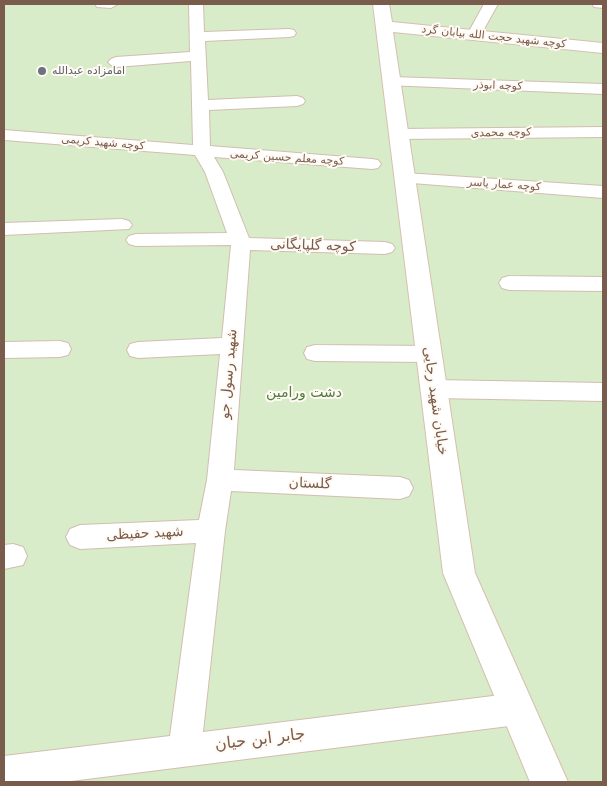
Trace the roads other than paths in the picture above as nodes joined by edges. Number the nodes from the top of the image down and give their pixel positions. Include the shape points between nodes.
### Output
1 (102, 4) edge
2 (111, 4) edge
3 (196, 4) edge
4 (491, 4) edge
5 (599, 4) edge
6 (603, 4) edge
7 (383, 15) edge
8 (289, 33) dead end
9 (474, 35) junction
10 (198, 46) junction
11 (603, 48) edge
12 (116, 62) dead end
13 (392, 82) junction
14 (603, 89) edge
15 (297, 101) dead end
16 (200, 105) junction
17 (603, 132) edge
18 (399, 134) junction
19 (4, 135) edge
20 (202, 152) junction
21 (372, 164) dead end
22 (405, 178) junction
23 (603, 192) edge
24 (122, 225) dead end
25 (4, 229) edge
26 (136, 240) dead end
27 (240, 241) junction
28 (385, 248) dead end
29 (509, 283) dead end
30 (603, 284) edge
31 (232, 345) junction
32 (60, 349) dead end
33 (4, 350) edge
34 (138, 350) dead end
35 (315, 353) dead end
36 (429, 354) junction
37 (434, 389) junction
38 (603, 392) edge
39 (220, 480) junction
40 (400, 488) dead end
41 (211, 530) junction
42 (80, 537) dead end
43 (517, 709) junction
44 (185, 749) junction
45 (4, 773) edge
46 (549, 782) edge

1 - 2 street
3 - 10 street, شهید رسول جو
4 - 9 street
5 - 6 street
7 - 9 street, کوچه شهید حجت الله بیابان گرد
7 - 13 street, خیابان شهید رجایی
8 - 10 street
9 - 11 street, کوچه شهید حجت الله بیابان گرد
10 - 12 street
10 - 16 street, شهید رسول جو
13 - 14 street, کوچه ابوذر
13 - 18 street, خیابان شهید رجایی
15 - 16 street
16 - 20 street, شهید رسول جو
17 - 18 street, کوچه محمدی
18 - 22 street, خیابان شهید رجایی
19 - 20 street, کوچه شهید کریمی
20 - 21 street, کوچه معلم حسین کریمی
20 - 27 street, شهید رسول جو via 214,172
22 - 23 street, کوچه عمار یاسر
22 - 36 street, خیابان شهید رجایی
24 - 25 street
26 - 27 street, کوچه گلپایگانی
27 - 28 street, کوچه گلپایگانی
27 - 31 street, شهید رسول جو
29 - 30 street
31 - 34 street
31 - 39 street, شهید رسول جو
32 - 33 street
35 - 36 street
36 - 37 street, خیابان شهید رجایی
37 - 38 street
37 - 43 street, خیابان شهید رجایی via 459,574
39 - 40 street, گلستان
39 - 41 street, شهید رسول جو
41 - 42 street, شهید حفیظی
41 - 44 street, شهید رسول جو
43 - 44 street, جابر ابن حیان
43 - 46 street, خیابان شهید رجایی
44 - 45 street, جابر ابن حیان

